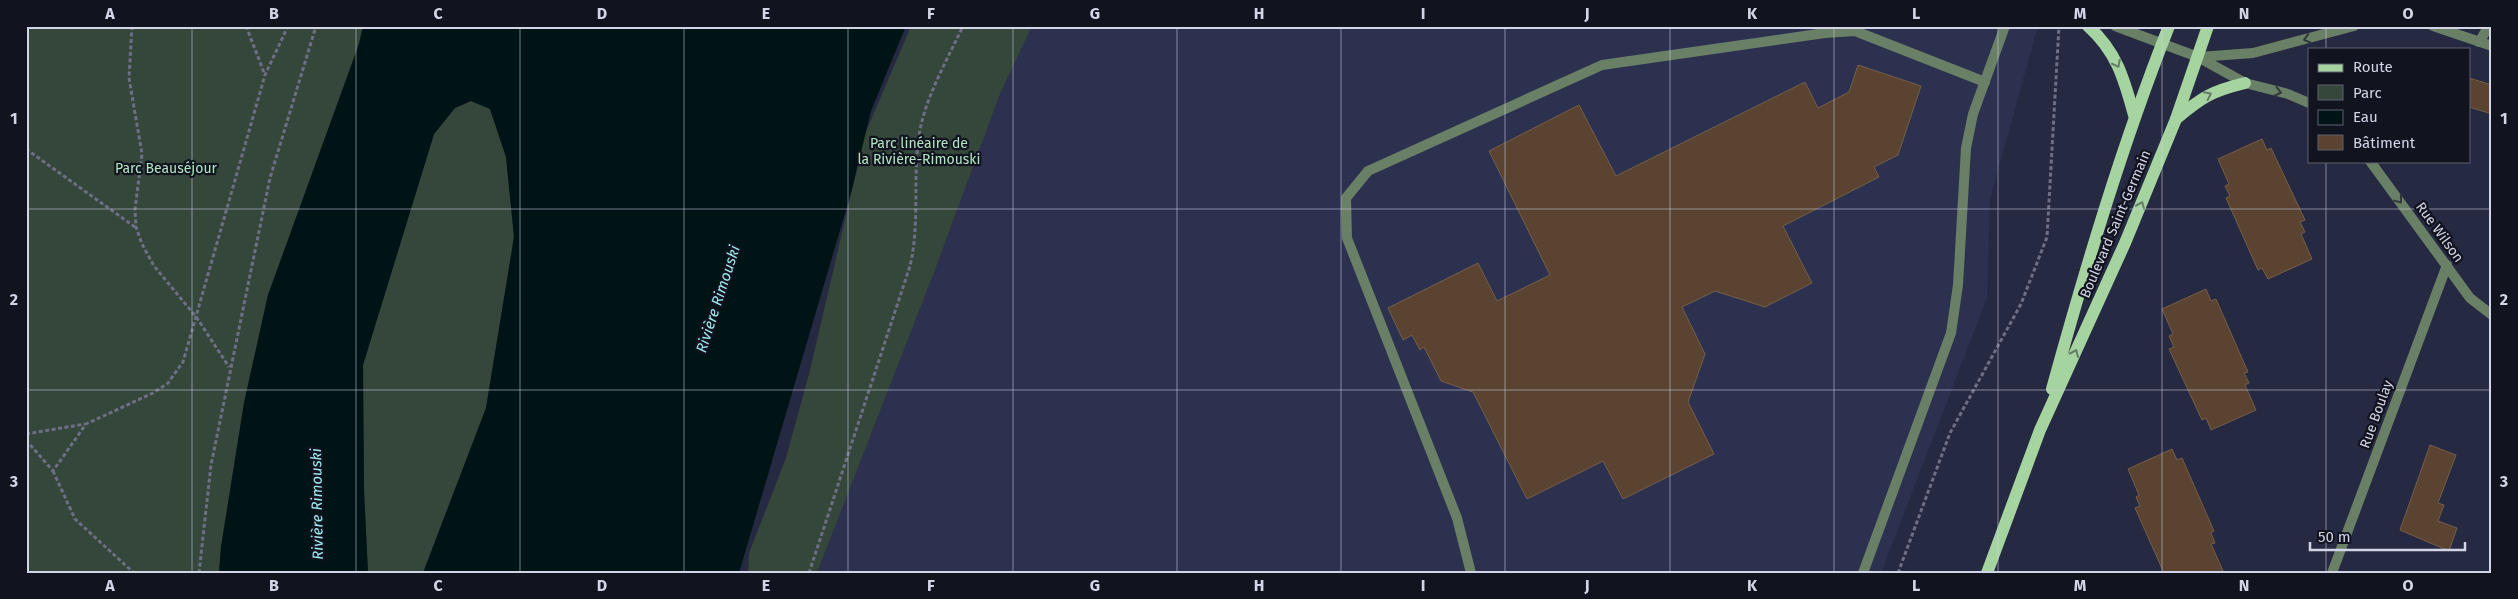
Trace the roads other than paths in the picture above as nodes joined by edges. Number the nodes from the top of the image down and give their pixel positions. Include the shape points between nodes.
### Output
1 (2004, 26) edge
2 (2088, 26) edge
3 (2115, 26) edge
4 (2169, 26) edge
5 (2208, 26) edge
6 (2354, 26) edge
7 (2433, 26) edge
8 (2489, 26) edge
9 (2480, 42) junction
10 (2161, 45) junction
11 (2492, 46) edge
12 (2198, 57) junction
13 (1985, 82) junction
14 (2245, 83) junction
15 (2308, 103) edge
16 (2134, 115) junction
17 (2176, 119) junction
18 (2371, 162) edge
19 (2447, 265) junction
20 (2492, 316) edge
21 (2040, 430) junction
22 (1471, 573) edge
23 (1864, 573) edge
24 (1987, 573) edge
25 (2332, 573) edge

1 - 13 street
2 -> 16 main road via 2109,48 2124,78
3 - 10 street
4 - 10 main road, Boulevard Saint-Germain
5 - 12 main road, Boulevard Saint-Germain
6 -> 12 street via 2254,53
7 - 9 street
8 - 9 street
9 - 11 street
10 - 12 street
10 - 16 main road, Boulevard Saint-Germain
12 - 14 street
12 - 17 main road, Boulevard Saint-Germain
13 - 22 street via 1855,31 1621,62 1602,65 1368,171 1346,198 1347,238 1457,518
13 - 23 street via 1973,114 1966,148 1958,285 1951,333
14 -> 15 street
17 -> 14 main road via 2200,98 2219,89
16 - 21 main road, Boulevard Saint-Germain via 2096,229
21 -> 17 main road, Boulevard Saint-Germain via 2125,243
18 -> 19 street, Rue Wilson
19 - 20 street, Rue Wilson via 2470,298
19 - 25 street, Rue Boulay
21 - 24 main road, Boulevard Saint-Germain

